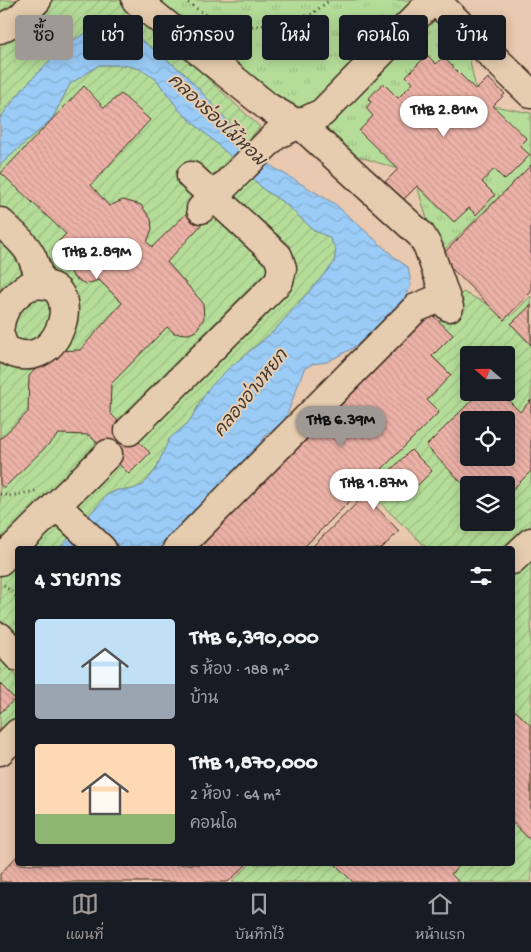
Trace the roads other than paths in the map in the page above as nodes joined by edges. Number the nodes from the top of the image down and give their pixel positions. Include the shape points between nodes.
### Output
1 (38, 0) edge
2 (136, 0) edge
3 (434, 0) edge
4 (0, 30) edge
5 (531, 94) edge
6 (287, 130) junction
7 (191, 176) dead end
8 (207, 203) junction
9 (0, 222) edge
10 (40, 284) junction
11 (0, 326) edge
12 (0, 336) edge
13 (129, 431) dead end
14 (108, 454) dead end
15 (63, 511) junction
16 (531, 542) edge
17 (99, 546) edge
18 (180, 546) edge
19 (515, 557) edge
20 (0, 561) edge
21 (0, 637) edge
22 (15, 654) edge
23 (15, 736) edge
24 (0, 750) edge

1 - 4 lane via 20,18
2 - 6 lane via 268,107
3 - 5 lane
3 - 6 lane via 322,113
6 - 8 lane
6 - 18 lane via 421,235 445,296 416,308
7 - 8 lane
8 - 13 lane via 278,256 282,268 279,281
9 - 10 lane via 24,243 36,261
10 - 11 lane via 29,286 14,296 5,307
10 - 12 lane via 59,291 63,305 60,333 48,347 36,354 16,356 5,349
14 - 15 lane
15 - 17 lane
15 - 20 lane via 30,531
16 - 19 lane
21 - 22 lane
23 - 24 lane

